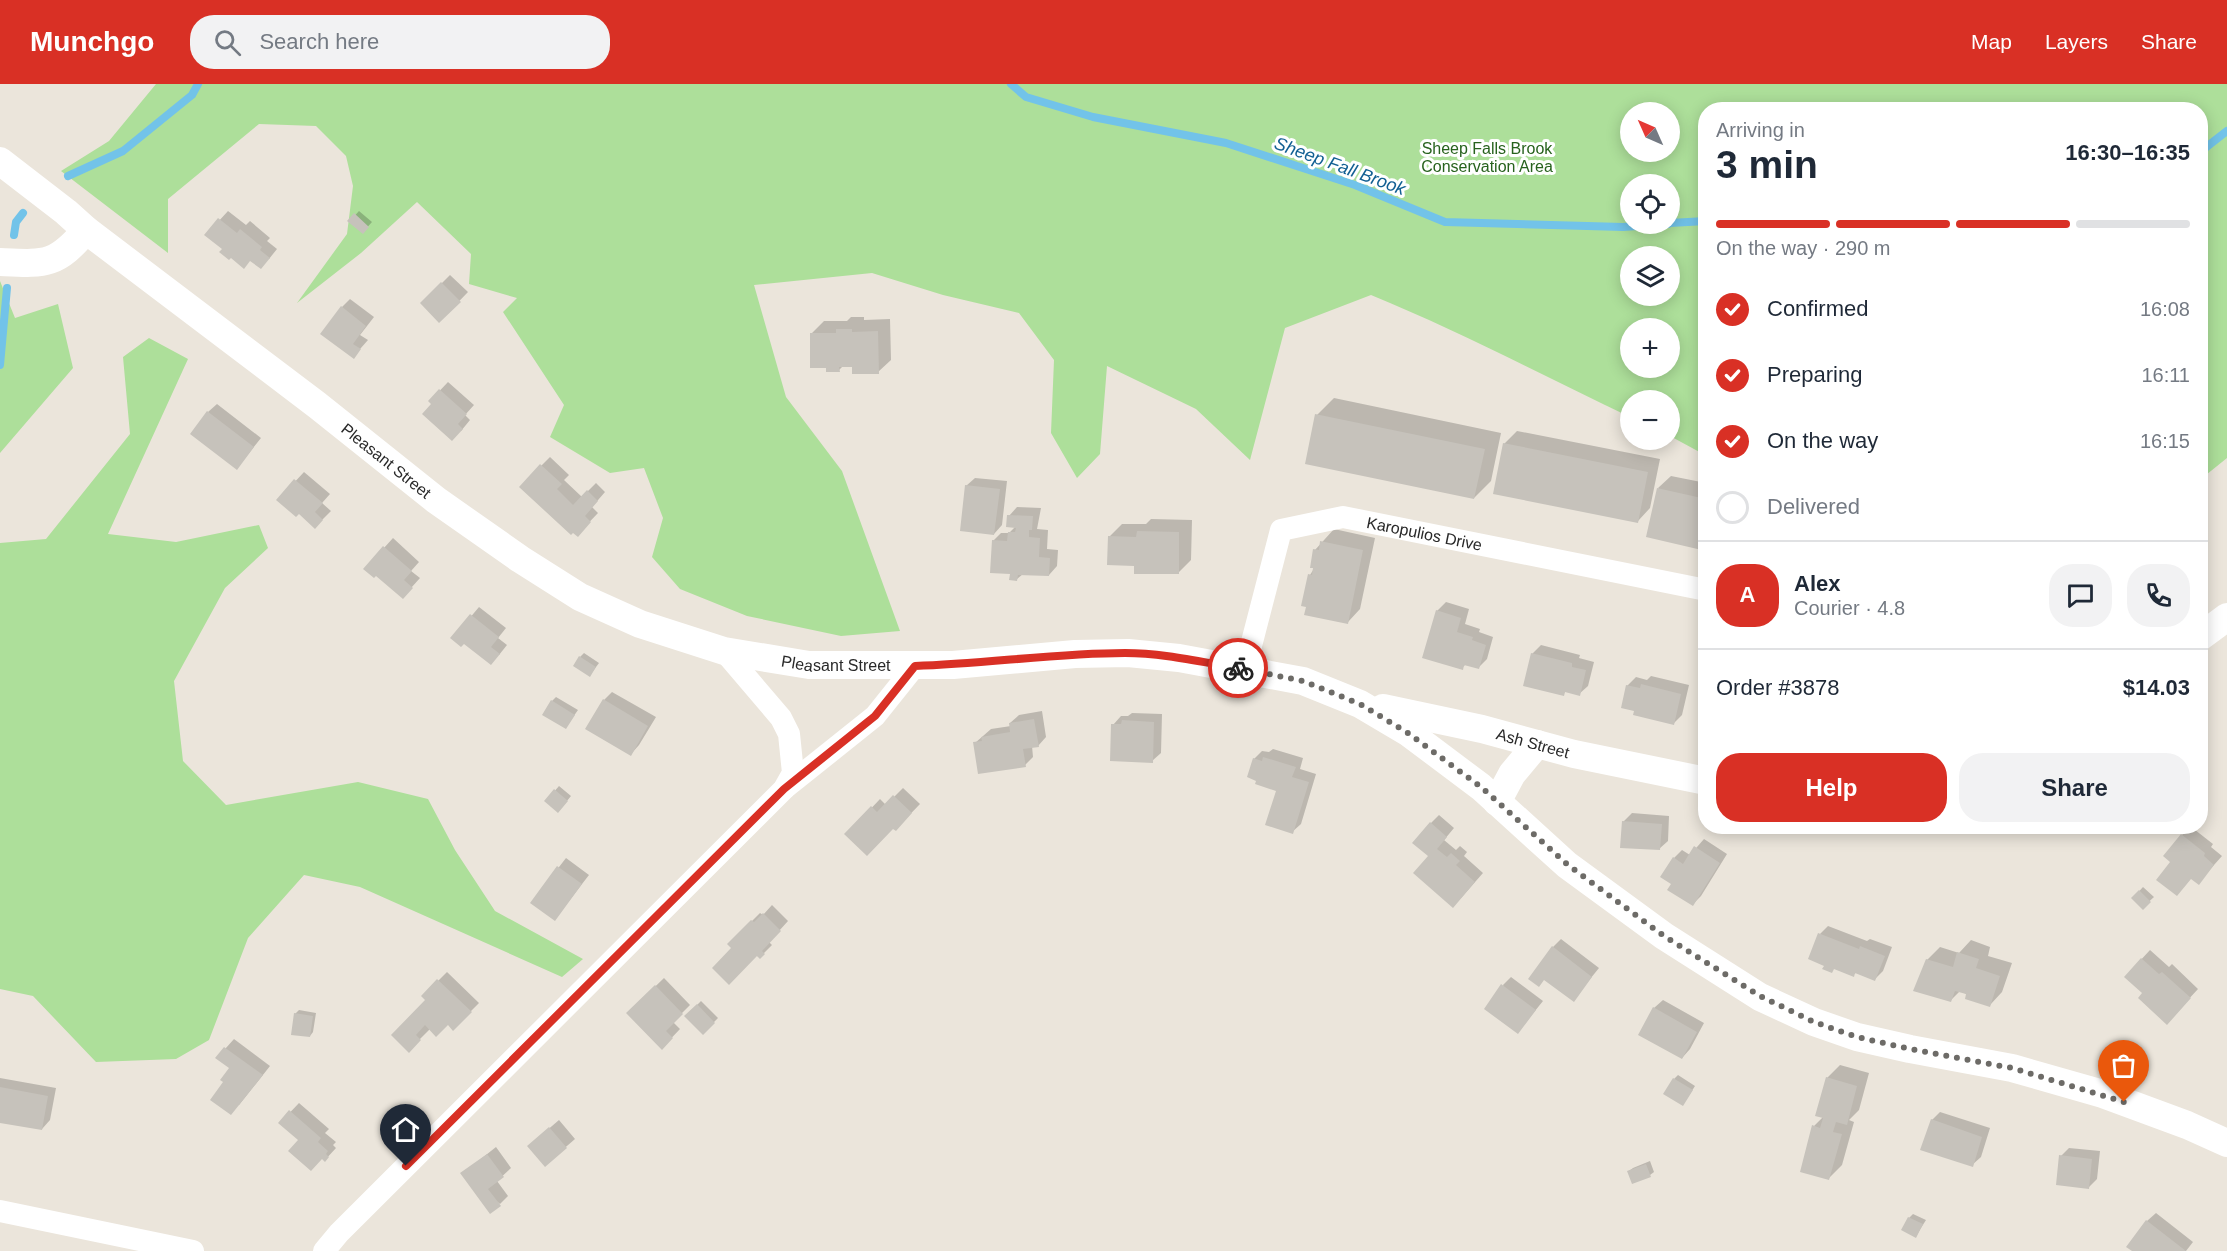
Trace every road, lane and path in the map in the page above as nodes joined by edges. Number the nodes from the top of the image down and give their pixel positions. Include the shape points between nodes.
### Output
1 (0, 161) edge
2 (86, 230) junction
3 (0, 262) edge
4 (1698, 588) edge
5 (2227, 617) edge
6 (2208, 631) edge
7 (724, 651) junction
8 (915, 666) junction
9 (1245, 669) junction
10 (1360, 704) junction
11 (1537, 744) junction
12 (1698, 779) edge
13 (784, 789) junction
14 (1497, 802) junction
15 (2227, 1143) edge
16 (0, 1211) edge
17 (193, 1251) edge
18 (324, 1251) edge

1 - 2 street, Pleasant Street
2 - 3 street via 56,258 32,263
2 - 7 street, Pleasant Street via 435,500 520,559 580,597 640,624
4 - 9 street, Karopulios Drive via 1343,517 1281,531
5 - 6 street
7 - 8 street, Pleasant Street via 809,665
7 - 13 street via 781,718 789,734 793,774
8 - 9 street, Pleasant Street via 1128,653
8 - 13 street via 875,716
9 - 10 street, Pleasant Street via 1303,681
10 - 11 street, Ash Street
10 - 14 street, Pleasant Street via 1408,733
11 - 12 street, Ash Street
11 - 14 street via 1512,774
13 - 18 street
14 - 15 street, Pleasant Street via 1568,865 1664,936 1752,992 1814,1022 1857,1037 2012,1068 2103,1094
16 - 17 street

